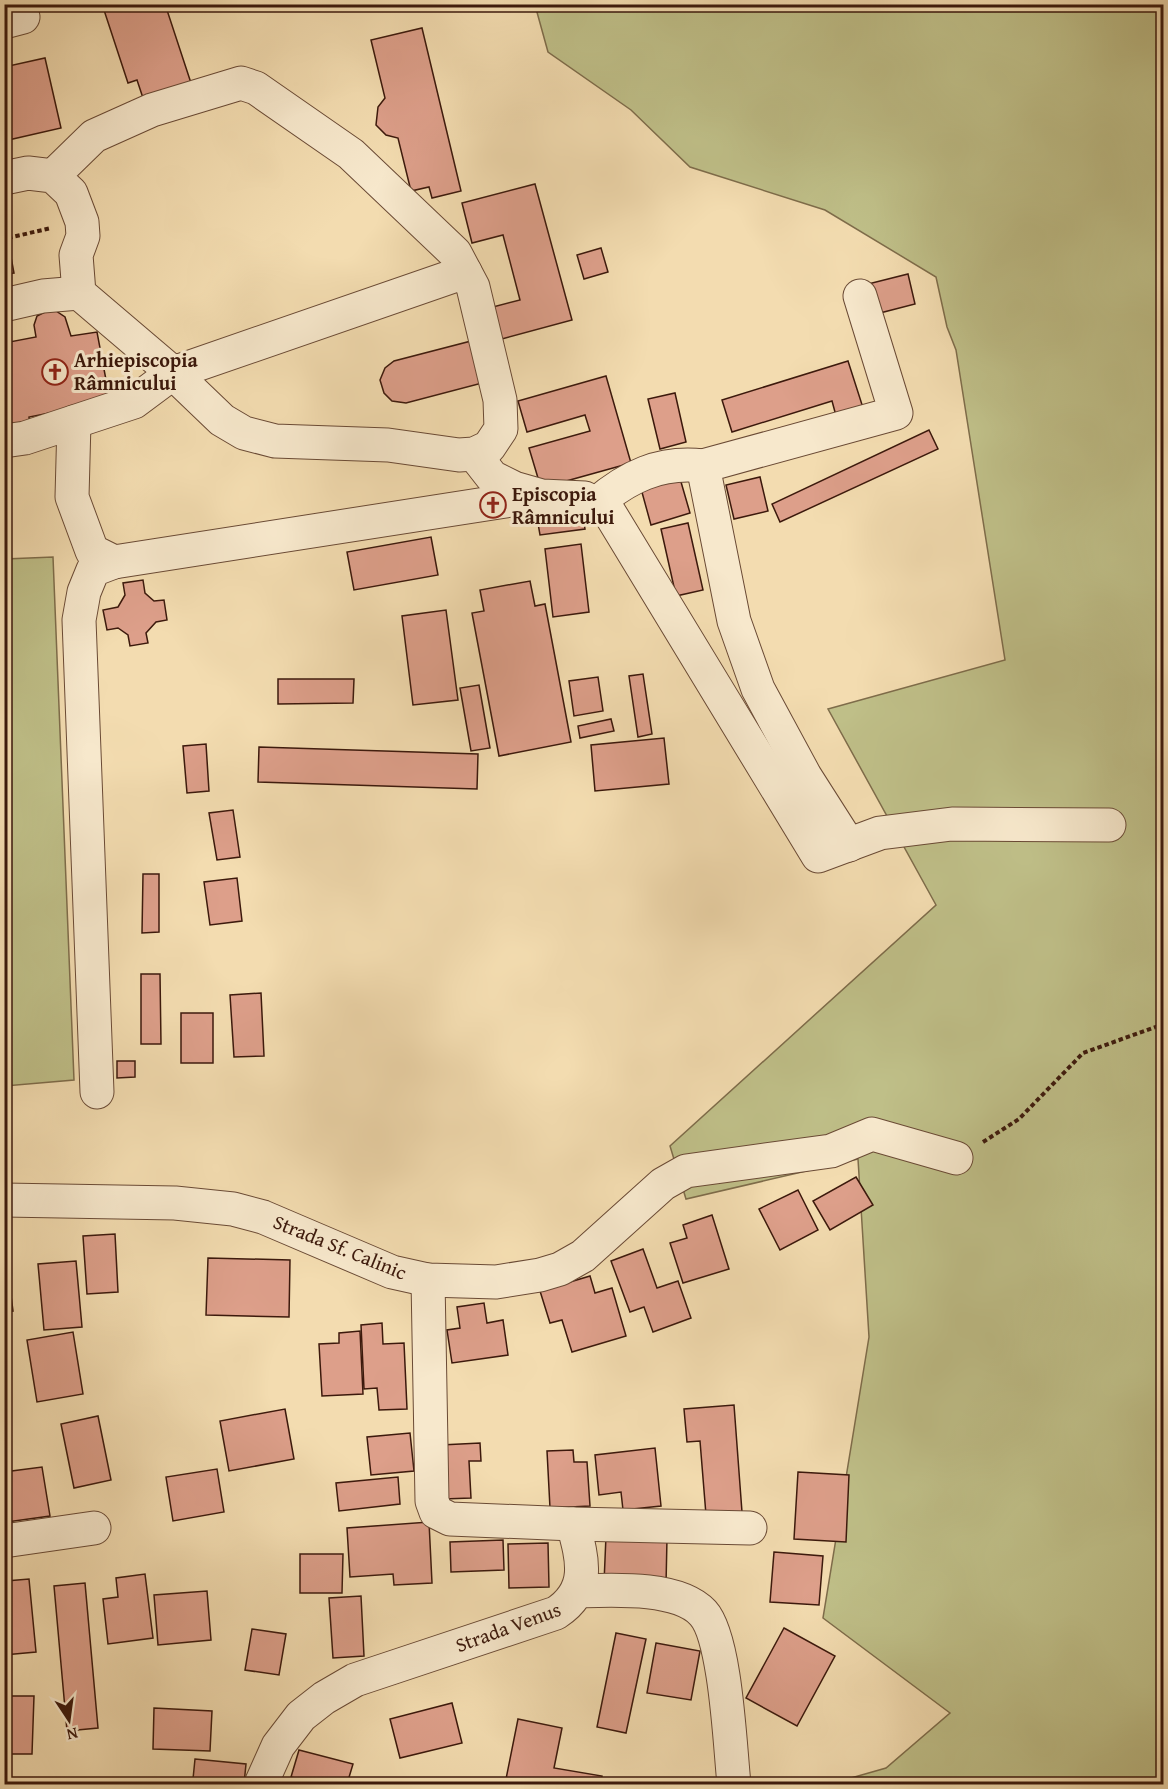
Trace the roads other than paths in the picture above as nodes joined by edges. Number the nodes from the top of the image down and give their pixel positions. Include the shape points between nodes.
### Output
1 (53, 176) junction
2 (4, 178) edge
3 (465, 272) junction
4 (80, 293) junction
5 (860, 296) dead end
6 (4, 305) edge
7 (173, 373) junction
8 (74, 422) junction
9 (4, 441) edge
10 (474, 454) junction
11 (703, 466) junction
12 (542, 496) junction
13 (596, 504) junction
14 (114, 562) junction
15 (1109, 825) dead end
16 (849, 845) junction
17 (97, 1092) dead end
18 (956, 1158) road end
19 (4, 1200) edge
20 (428, 1280) junction
21 (573, 1524) junction
22 (93, 1528) dead end
23 (750, 1528) dead end
24 (4, 1541) edge
25 (578, 1591) junction
26 (261, 1785) edge
27 (734, 1785) edge

1 - 2 street via 28,174
1 - 3 street via 94,136 152,110 241,82 256,88 351,154 454,253
1 - 4 street via 72,193 81,222 83,236 76,255
3 - 7 street
3 - 10 street via 473,288 500,400 501,429 489,447
4 - 6 street
4 - 7 street
5 - 11 street via 896,413
7 - 8 street via 134,402
7 - 10 street via 222,420 244,433 275,441 388,445
8 - 9 street
8 - 14 street via 72,497 92,551
10 - 12 street via 492,477
11 - 13 street via 681,464 646,472 620,483
11 - 16 street via 734,621 758,688 805,776
12 - 13 street via 585,498
12 - 14 street
13 - 16 street via 609,512 818,856
14 - 17 street via 93,570 84,592 80,620
15 - 16 street via 952,824 880,833
18 - 20 street, Strada Sf. Calinic via 872,1134 831,1151 686,1171 663,1185 583,1256 560,1269 519,1281
19 - 20 street, Strada Sf. Calinic via 175,1203 233,1209 263,1217 392,1272
20 - 21 street via 432,1501 436,1512 450,1519
21 - 23 street
21 - 25 street, Strada Venus via 582,1569
22 - 24 street
25 - 26 street, Strada Venus via 570,1604 556,1613 355,1680 324,1698 301,1716 278,1746
25 - 27 street via 655,1593 681,1599 703,1613 714,1635 722,1673

